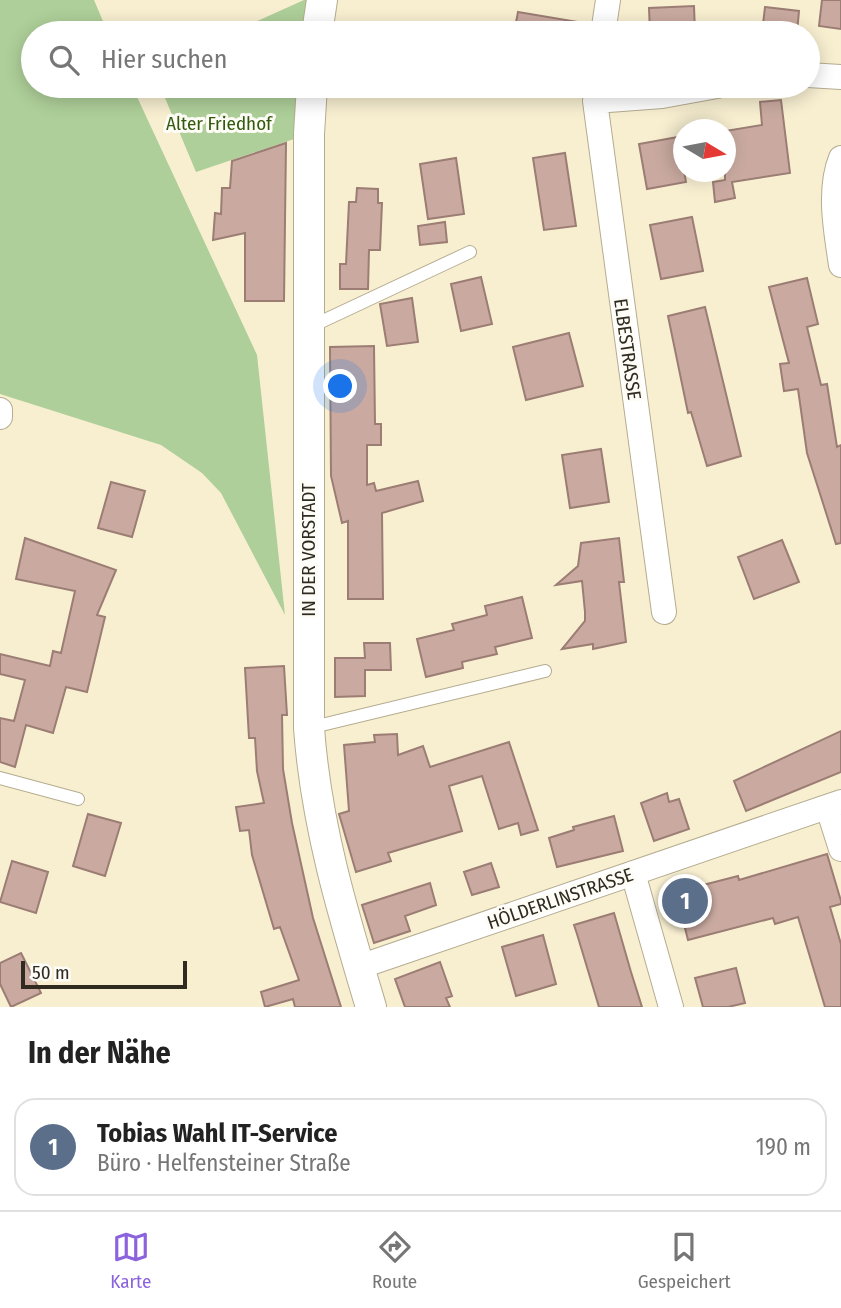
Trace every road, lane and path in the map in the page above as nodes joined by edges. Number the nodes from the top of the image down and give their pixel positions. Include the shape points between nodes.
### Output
1 (322, 0) edge
2 (608, 0) edge
3 (319, 21) edge
4 (605, 21) edge
5 (820, 76) edge
6 (841, 77) edge
7 (311, 98) edge
8 (597, 98) edge
9 (841, 158) edge
10 (470, 252) dead end
11 (841, 265) edge
12 (310, 327) junction
13 (0, 410) edge
14 (0, 417) edge
15 (664, 612) dead end
16 (545, 671) dead end
17 (309, 728) junction
18 (0, 778) edge
19 (78, 799) dead end
20 (834, 805) edge
21 (841, 849) edge
22 (633, 873) junction
23 (359, 967) junction
24 (372, 1007) edge
25 (671, 1007) edge

1 - 3 street
2 - 4 street
5 - 6 street
7 - 12 street, IN DER VORSTADT
8 - 15 street, ELBESTRASSE
9 - 11 street via 835,172
10 - 12 lane
12 - 17 street, IN DER VORSTADT
13 - 14 street
16 - 17 lane
17 - 23 street, IN DER VORSTADT via 318,817
18 - 19 lane
20 - 21 street
20 - 22 street, HÖLDERLINSTRASSE
22 - 23 street, HÖLDERLINSTRASSE
22 - 25 street
23 - 24 street, IN DER VORSTADT

